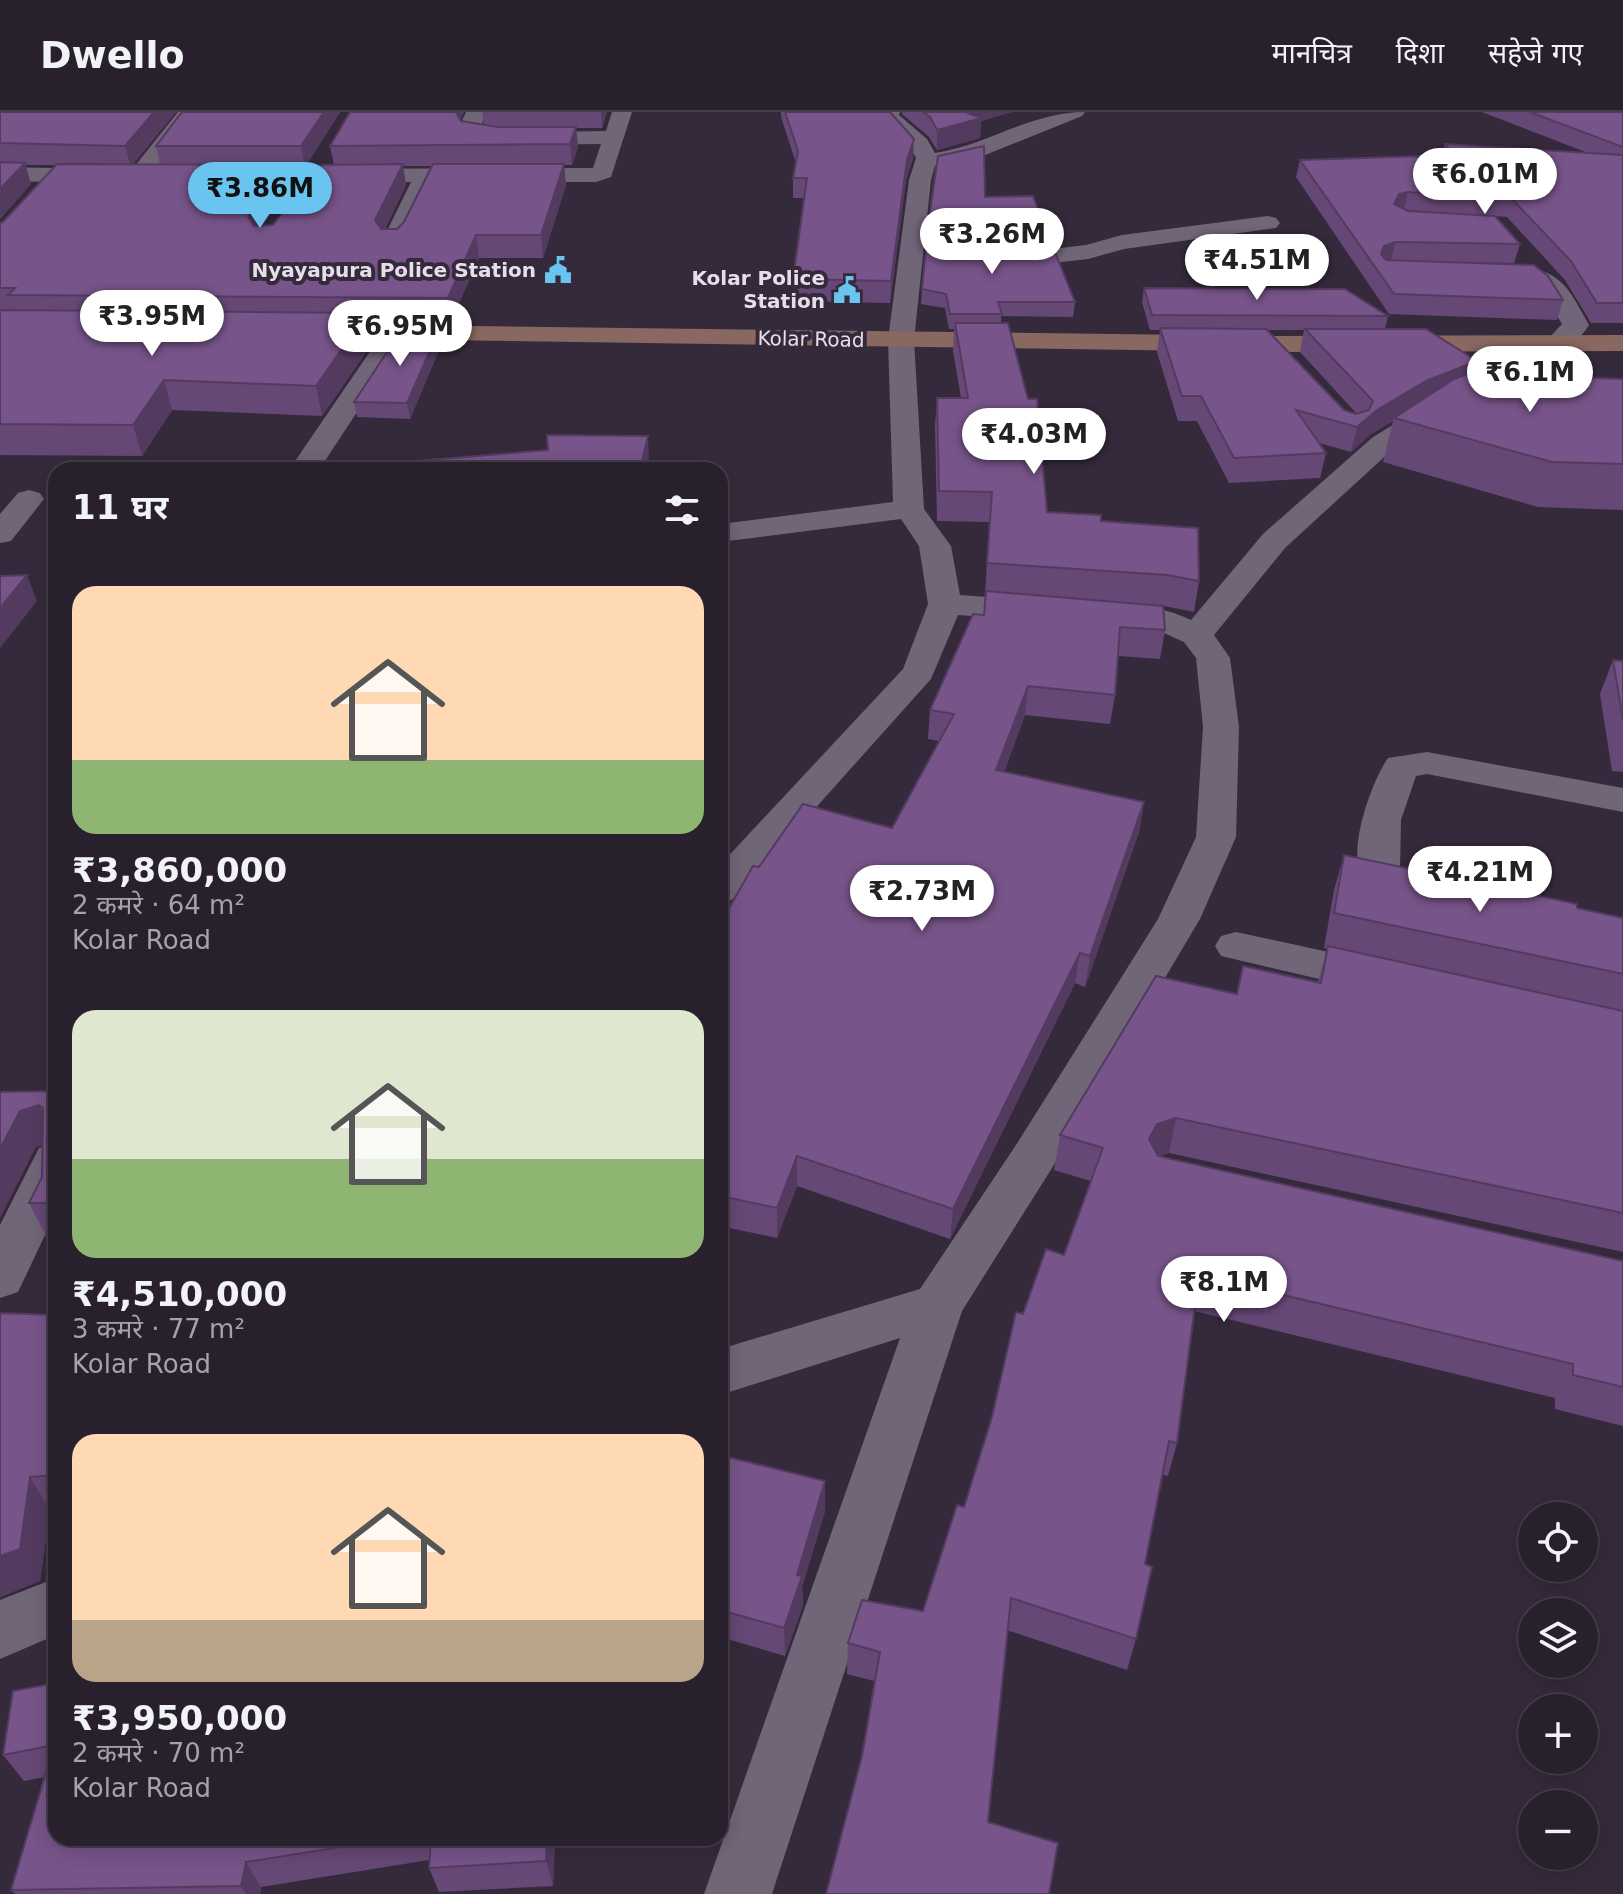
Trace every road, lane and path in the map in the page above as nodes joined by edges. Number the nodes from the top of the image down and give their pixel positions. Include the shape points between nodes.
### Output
1 (189, 112) edge
2 (476, 112) edge
3 (622, 112) edge
4 (890, 112) edge
5 (1075, 112) edge
6 (614, 137) junction
7 (916, 146) junction
8 (330, 150) edge
9 (0, 174) edge
10 (56, 175) junction
11 (315, 175) junction
12 (212, 176) edge
13 (138, 177) junction
14 (168, 177) edge
15 (425, 177) junction
16 (38, 196) edge
17 (299, 197) edge
18 (1268, 223) dead end
19 (393, 243) edge
20 (971, 248) edge
21 (1526, 255) dead end
22 (1497, 273) edge
23 (1543, 277) junction
24 (490, 325) junction
25 (1623, 326) edge
26 (902, 330) junction
27 (395, 334) junction
28 (1569, 334) junction
29 (1623, 343) edge
30 (1273, 344) junction
31 (1302, 375) edge
32 (309, 462) edge
33 (29, 499) dead end
34 (909, 509) junction
35 (728, 532) edge
36 (0, 534) edge
37 (945, 604) junction
38 (1196, 635) junction
39 (1623, 800) edge
40 (728, 881) edge
41 (1460, 901) edge
42 (1236, 946) dead end
43 (1422, 987) edge
44 (48, 1178) edge
45 (0, 1277) edge
46 (938, 1305) junction
47 (728, 1370) edge
48 (48, 1609) edge
49 (0, 1630) edge
50 (738, 1894) edge

1 - 13 street
2 - 6 street via 471,135
3 - 6 street
4 - 7 street via 888,116
5 - 7 street via 965,155
6 - 15 street via 603,172 596,175
7 - 26 street via 927,243
8 - 11 street
9 - 10 street
10 - 13 street
10 - 16 street
11 - 12 street
11 - 15 street
11 - 17 street
13 - 14 street
15 - 19 street
18 - 20 street via 1044,257
21 - 23 street
22 - 23 street
23 - 28 street via 1551,282
24 - 26 main road, Kolar Road
24 - 27 main road, Kolar Road
24 - 27 main road, Kolar Road via 293,323
25 - 28 main road, Kolar Road
26 - 28 main road, Kolar Road
26 - 30 main road, Kolar Road
26 - 34 street
27 - 32 street
28 - 29 main road, Kolar Road
28 - 30 main road, Kolar Road
28 - 38 street via 1531,374 1431,414 1383,443 1274,541
30 - 31 street
33 - 36 street
34 - 35 street
34 - 37 street via 935,546
37 - 38 street via 1162,619
37 - 40 street via 919,672
38 - 46 street via 1213,658 1221,727 1216,837 1179,919
39 - 41 street via 1427,763 1401,766 1387,798 1376,849 1381,876 1416,892
42 - 43 street
44 - 45 street
46 - 47 street
46 - 50 street
48 - 49 street

